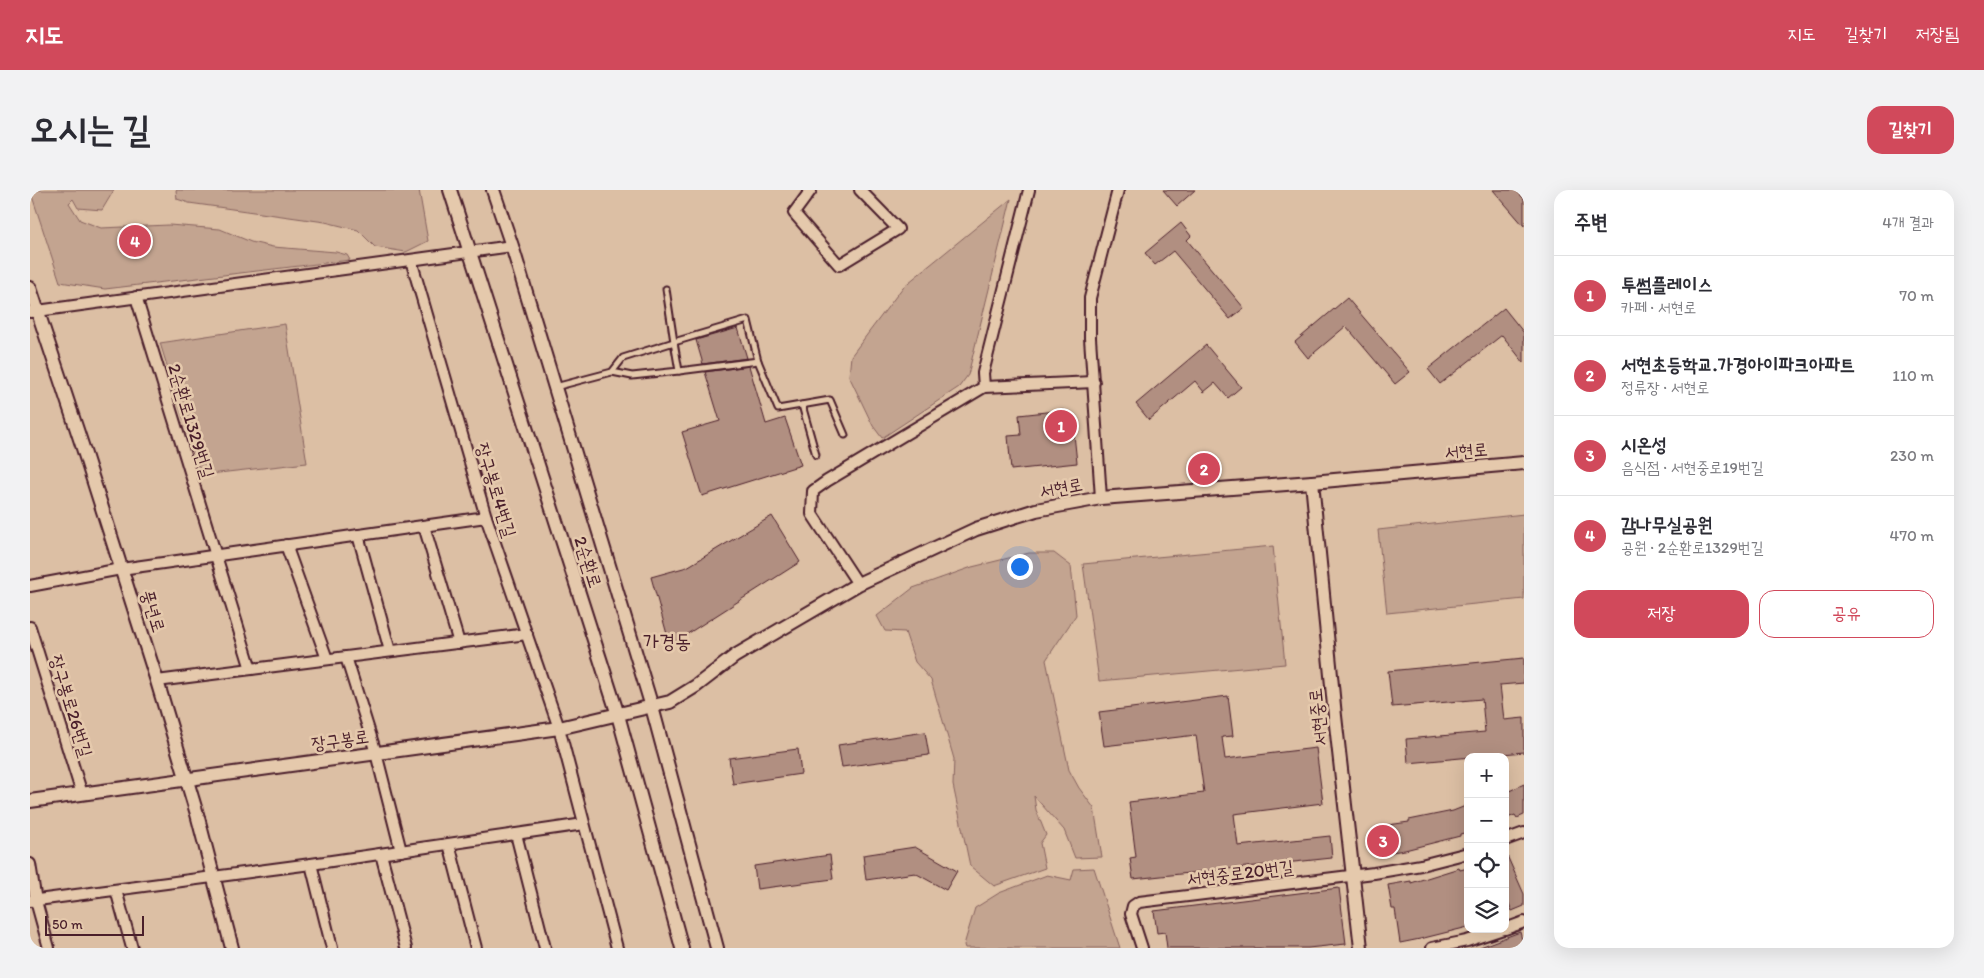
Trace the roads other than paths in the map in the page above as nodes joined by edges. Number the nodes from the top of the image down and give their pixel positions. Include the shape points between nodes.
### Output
1 (450, 190) edge
2 (493, 190) edge
3 (811, 190) edge
4 (860, 190) edge
5 (1029, 190) edge
6 (1118, 190) edge
7 (512, 246) junction
8 (470, 252) junction
9 (411, 260) junction
10 (30, 288) edge
11 (666, 289) dead end
12 (136, 297) junction
13 (34, 311) edge
14 (674, 342) junction
15 (758, 361) junction
16 (679, 371) junction
17 (612, 372) junction
18 (1094, 382) junction
19 (555, 387) junction
20 (984, 387) junction
21 (802, 405) junction
22 (845, 435) dead end
23 (816, 454) dead end
24 (1524, 464) edge
25 (1312, 482) junction
26 (1100, 498) junction
27 (486, 517) junction
28 (424, 526) junction
29 (358, 535) junction
30 (286, 545) junction
31 (215, 555) junction
32 (121, 569) junction
33 (858, 584) junction
34 (30, 586) edge
35 (30, 627) edge
36 (527, 634) junction
37 (459, 643) junction
38 (390, 651) junction
39 (346, 657) junction
40 (326, 660) junction
41 (251, 669) junction
42 (157, 681) junction
43 (652, 707) junction
44 (618, 714) junction
45 (559, 728) junction
46 (376, 753) junction
47 (186, 779) junction
48 (82, 794) junction
49 (30, 800) edge
50 (584, 824) junction
51 (1524, 833) edge
52 (516, 834) junction
53 (1509, 839) edge
54 (449, 844) junction
55 (401, 851) junction
56 (381, 854) junction
57 (1464, 854) edge
58 (30, 864) edge
59 (310, 864) junction
60 (1353, 876) junction
61 (213, 877) junction
62 (116, 890) junction
63 (33, 901) edge
64 (1524, 922) edge
65 (1509, 927) edge
66 (1492, 933) edge
67 (48, 948) edge
68 (132, 948) edge
69 (232, 948) edge
70 (332, 948) edge
71 (406, 948) edge
72 (476, 948) edge
73 (545, 948) edge
74 (617, 948) edge
75 (682, 948) edge
76 (717, 948) edge
77 (1142, 948) edge
78 (1361, 948) edge
79 (1432, 948) edge

1 - 8 street, 2순환로
2 - 7 street, 2순환로
3 - 4 street via 794,213 839,265 898,228
5 - 20 street via 983,373
6 - 18 street via 1090,298
7 - 8 street
7 - 19 street, 2순환로
8 - 9 street
8 - 44 street, 2순환로
9 - 12 street
9 - 27 street, 장구봉로4번길
10 - 13 street, 풍년로
11 - 14 lane
12 - 13 street
12 - 31 street, 2순환로1329번길
13 - 32 street, 풍년로
14 - 15 lane via 748,320
14 - 16 lane
14 - 17 lane via 624,358
15 - 16 lane
15 - 21 lane via 778,409
16 - 17 lane via 632,376
17 - 19 lane
18 - 20 street
18 - 26 street
19 - 43 street, 2순환로
20 - 33 street via 813,491 812,514
21 - 22 lane via 830,400
21 - 23 lane
24 - 25 street, 서현로
25 - 26 street, 서현로
25 - 60 street, 서현중로
26 - 33 street, 서현로 via 1036,510 976,529
27 - 28 street
27 - 36 street, 장구봉로4번길
28 - 29 street
28 - 37 street
29 - 30 street
29 - 38 street
30 - 31 street
30 - 40 street
31 - 32 street
31 - 41 street, 2순환로1329번길
32 - 34 street
32 - 42 street, 풍년로
33 - 43 street, 서현로 via 735,656 670,702
35 - 48 street, 장구봉로26번길
36 - 37 street
36 - 45 street, 장구봉로4번길
37 - 38 street
38 - 39 street
39 - 40 street
39 - 46 street
40 - 41 street
41 - 42 street
42 - 47 street, 풍년로
43 - 44 street, 장구봉로
43 - 76 street, 2순환로
44 - 45 street, 장구봉로
44 - 75 street, 2순환로
45 - 46 street, 장구봉로
45 - 50 street, 장구봉로4번길
46 - 47 street, 장구봉로
46 - 55 street
47 - 48 street, 장구봉로
47 - 61 street, 풍년로
48 - 49 street, 장구봉로
50 - 52 street
50 - 74 street, 장구봉로4번길
51 - 53 street
52 - 54 street
52 - 73 street
54 - 55 street
54 - 72 street
55 - 56 street
56 - 59 street
56 - 71 street
57 - 60 street, 서현중로20번길
58 - 63 street
59 - 61 street
59 - 70 street
60 - 77 street, 서현중로20번길 via 1139,902 1133,906 1131,914
60 - 78 street, 서현중로
61 - 62 street
61 - 69 street, 풍년로
62 - 63 street
62 - 68 street
63 - 67 street
64 - 65 street
66 - 79 street

